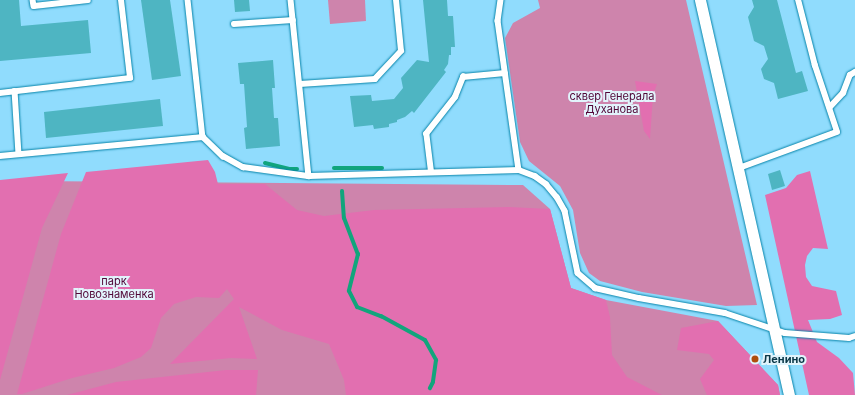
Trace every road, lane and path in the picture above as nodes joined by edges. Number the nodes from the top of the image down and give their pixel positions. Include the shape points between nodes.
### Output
1 (33, 0) edge
2 (88, 0) edge
3 (121, 0) edge
4 (188, 0) edge
5 (291, 0) edge
6 (396, 0) edge
7 (501, 0) edge
8 (700, 0) edge
9 (798, 0) edge
10 (293, 20) junction
11 (234, 24) dead end
12 (855, 72) edge
13 (504, 73) junction
14 (300, 84) junction
15 (15, 91) junction
16 (0, 93) edge
17 (830, 107) junction
18 (203, 137) junction
19 (19, 154) junction
20 (0, 156) edge
21 (739, 168) junction
22 (519, 170) junction
23 (431, 172) junction
24 (310, 176) junction
25 (773, 330) junction
26 (855, 336) edge
27 (789, 395) edge

1 - 2 lane via 34,6
3 - 15 lane via 130,78
4 - 18 lane
5 - 10 lane
6 - 14 lane via 401,51 375,79
7 - 13 lane via 498,21
8 - 21 street
9 - 17 lane
10 - 11 lane
10 - 14 lane
12 - 17 lane via 850,75 844,93
13 - 22 lane
13 - 23 lane via 463,77 455,97 426,134
14 - 24 lane
15 - 16 lane
15 - 19 lane
17 - 21 lane via 838,132
18 - 19 lane
18 - 24 lane via 224,156 243,167
19 - 20 lane
21 - 25 street
22 - 23 lane
22 - 25 lane via 535,176 557,197 565,211 578,273 594,288 725,313
23 - 24 lane
25 - 26 lane via 849,338
25 - 27 street

